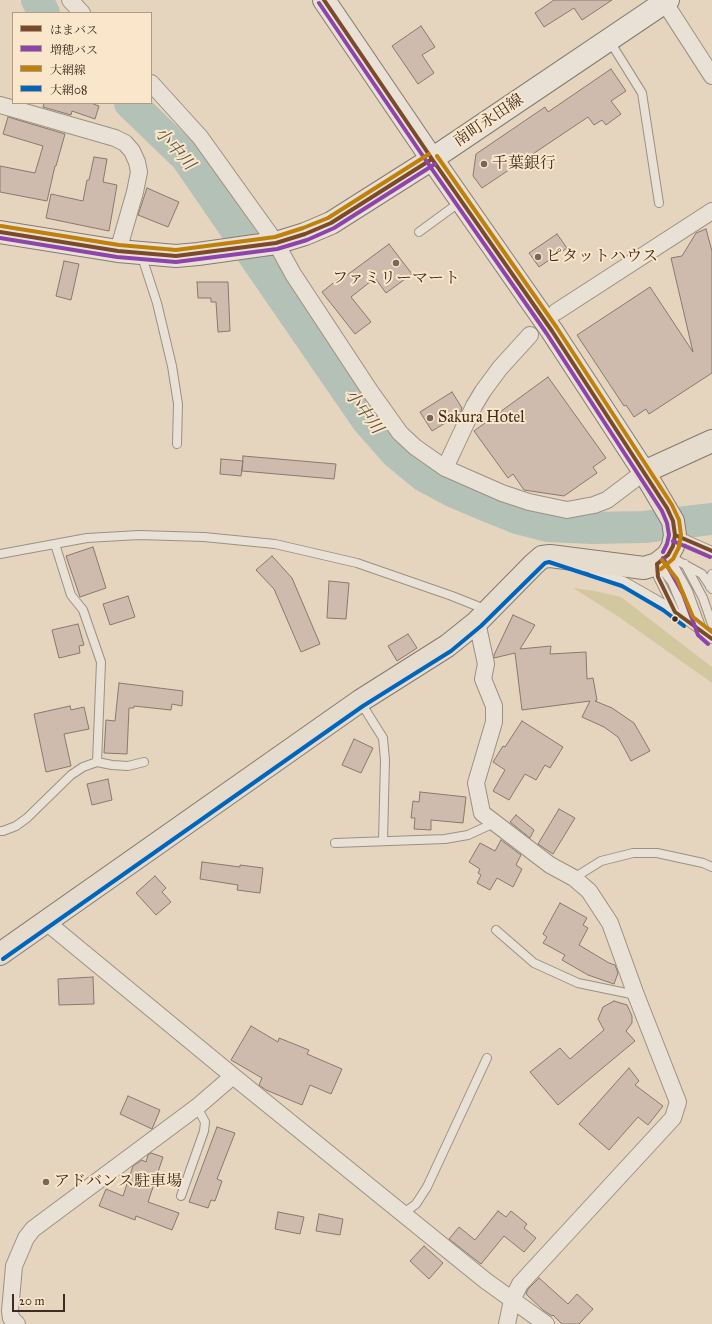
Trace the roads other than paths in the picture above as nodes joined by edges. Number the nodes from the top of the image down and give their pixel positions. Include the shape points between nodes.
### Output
1 (70, 0) edge
2 (324, 0) edge
3 (665, 1) edge
4 (81, 12) edge
5 (609, 40) junction
6 (712, 76) edge
7 (152, 84) edge
8 (8, 105) edge
9 (432, 159) junction
10 (463, 201) junction
11 (659, 203) dead end
12 (712, 211) edge
13 (0, 232) edge
14 (419, 232) dead end
15 (258, 245) junction
16 (118, 251) junction
17 (140, 253) junction
18 (556, 312) dead end
19 (530, 335) dead end
20 (712, 441) edge
21 (177, 444) dead end
22 (445, 468) junction
23 (644, 472) junction
24 (675, 535) junction
25 (54, 544) junction
26 (712, 551) edge
27 (0, 554) edge
28 (550, 556) junction
29 (670, 561) junction
30 (711, 583) edge
31 (675, 612) junction
32 (482, 616) junction
33 (688, 621) junction
34 (712, 624) edge
35 (703, 632) junction
36 (712, 639) edge
37 (360, 701) junction
38 (97, 762) junction
39 (144, 762) dead end
40 (494, 823) junction
41 (0, 832) edge
42 (383, 841) junction
43 (335, 843) dead end
44 (712, 867) edge
45 (574, 878) junction
46 (45, 921) junction
47 (496, 930) dead end
48 (0, 954) edge
49 (636, 995) junction
50 (487, 1058) dead end
51 (233, 1076) junction
52 (197, 1107) junction
53 (181, 1196) dead end
54 (404, 1213) junction
55 (512, 1300) junction
56 (17, 1324) edge
57 (508, 1324) edge
58 (546, 1324) edge

1 - 4 street
2 - 9 street
3 - 5 street, 南町永田線
3 - 6 street
5 - 9 street, 南町永田線
5 - 11 lane via 642,93
7 - 15 street via 200,137
8 - 16 street via 115,138 125,143 132,151 139,172
9 - 10 street
9 - 15 street, 南町永田線 via 331,223 305,234
10 - 14 lane
10 - 23 street
12 - 18 street
13 - 16 street, 南町永田線
15 - 17 street, 南町永田線 via 176,256
15 - 22 street via 293,274 400,432 415,447
16 - 17 street, 南町永田線
17 - 21 lane via 157,303 172,366 178,404
19 - 22 street via 483,391
20 - 23 main road
22 - 23 street via 502,493 567,510 607,500
23 - 24 main road via 673,520
24 - 26 lane
24 - 29 main road
25 - 27 lane
25 - 32 lane via 86,538 139,535 204,537 275,544 357,563 452,596
25 - 38 lane via 71,595 83,610 101,662
28 - 29 main road via 644,568
28 - 31 lane via 624,581
28 - 32 main road via 542,557 534,564
29 - 30 lane via 702,574
29 - 31 lane via 658,577
29 - 33 lane via 672,582
29 - 34 lane via 703,598
29 - 35 lane via 688,591
31 - 33 lane
32 - 37 main road via 447,646
32 - 40 street via 486,664 482,679 494,706 494,722 476,783 482,814
33 - 35 lane
35 - 36 lane
37 - 42 lane via 383,738
37 - 46 main road
38 - 39 lane via 128,766
38 - 41 lane via 71,775 27,818 16,826
40 - 42 lane via 468,835 445,839
40 - 45 street via 550,865
42 - 43 lane
44 - 45 lane via 656,853 633,853 601,861
45 - 49 street via 589,891 610,923
46 - 48 main road
46 - 51 street
47 - 49 lane via 534,963 578,983
49 - 55 street via 678,1102 673,1118 520,1284
50 - 54 lane via 427,1187 416,1204
51 - 52 street
51 - 54 street
52 - 53 lane via 205,1122 204,1132
52 - 56 street via 33,1229 26,1238 14,1266 10,1311 11,1318
54 - 55 street
55 - 57 street
55 - 58 street

